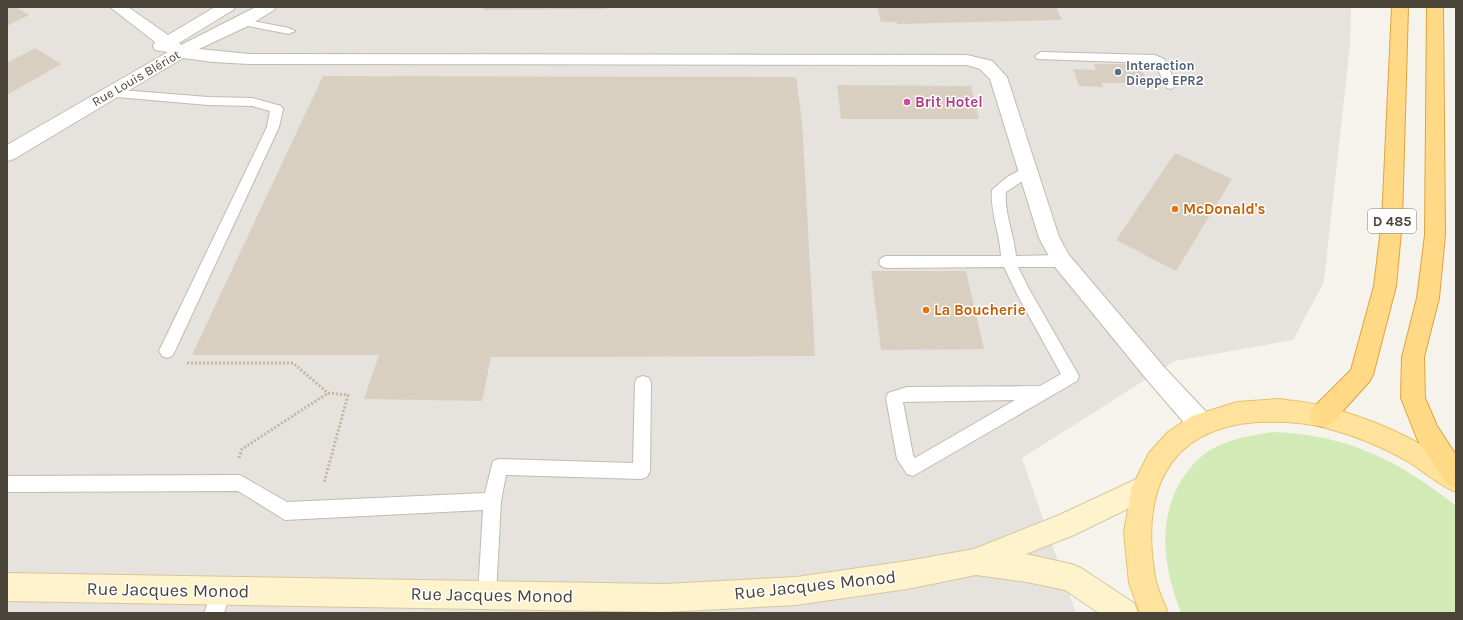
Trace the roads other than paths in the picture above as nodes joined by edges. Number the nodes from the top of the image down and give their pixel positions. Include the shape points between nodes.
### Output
1 (118, 7) edge
2 (228, 7) edge
3 (268, 7) edge
4 (1400, 7) edge
5 (1435, 7) edge
6 (242, 22) junction
7 (289, 31) dead end
8 (174, 47) junction
9 (1041, 56) dead end
10 (1171, 85) dead end
11 (109, 93) junction
12 (7, 137) edge
13 (7, 154) edge
14 (1028, 171) junction
15 (1062, 261) junction
16 (886, 262) dead end
17 (1009, 262) junction
18 (167, 351) road end
19 (643, 383) dead end
20 (1042, 393) junction
21 (1322, 416) junction
22 (1201, 424) junction
23 (1456, 476) edge
24 (1456, 480) edge
25 (7, 484) edge
26 (1145, 487) junction
27 (492, 501) junction
28 (974, 562) junction
29 (7, 587) edge
30 (487, 595) junction
31 (218, 602) edge
32 (1124, 613) edge
33 (1154, 613) edge

1 - 8 street
2 - 8 street, Rue Louis Blériot
3 - 6 street, Rue Louis Blériot
4 - 21 highway, D 485 via 1392,220 1385,286 1362,375
5 - 23 highway, D 485 via 1435,235 1428,298 1413,357 1412,398 1427,433
6 - 7 lane
6 - 8 street, Rue Louis Blériot
8 - 11 street, Rue Louis Blériot
8 - 12 street, Rue Louis Blériot
8 - 14 street via 213,57 249,59 967,60 986,65 998,77
9 - 10 lane via 1155,59 1160,62
11 - 13 street, Rue Louis Blériot
11 - 18 lane via 252,102 277,109 273,127
14 - 15 street via 1049,238
14 - 17 lane via 999,190 998,204 1007,238
15 - 17 lane
15 - 22 street
16 - 17 lane
17 - 20 lane via 1023,292 1071,376
19 - 27 lane via 641,471 499,467
20 - 20 lane via 913,468 905,459 894,398 907,394
21 - 22 main road via 1278,410 1237,413
21 - 24 main road via 1369,430 1416,453
22 - 26 main road via 1177,440 1158,461
25 - 27 lane via 240,483 285,511
26 - 28 main road, Rue Jacques Monod via 1065,526
26 - 33 main road via 1137,532 1143,583
27 - 30 lane
28 - 30 main road, Rue Jacques Monod via 907,575 796,591 665,598
28 - 32 main road, Rue Jacques Monod via 1027,568 1071,578
29 - 31 main road, Rue Jacques Monod
30 - 31 main road, Rue Jacques Monod

